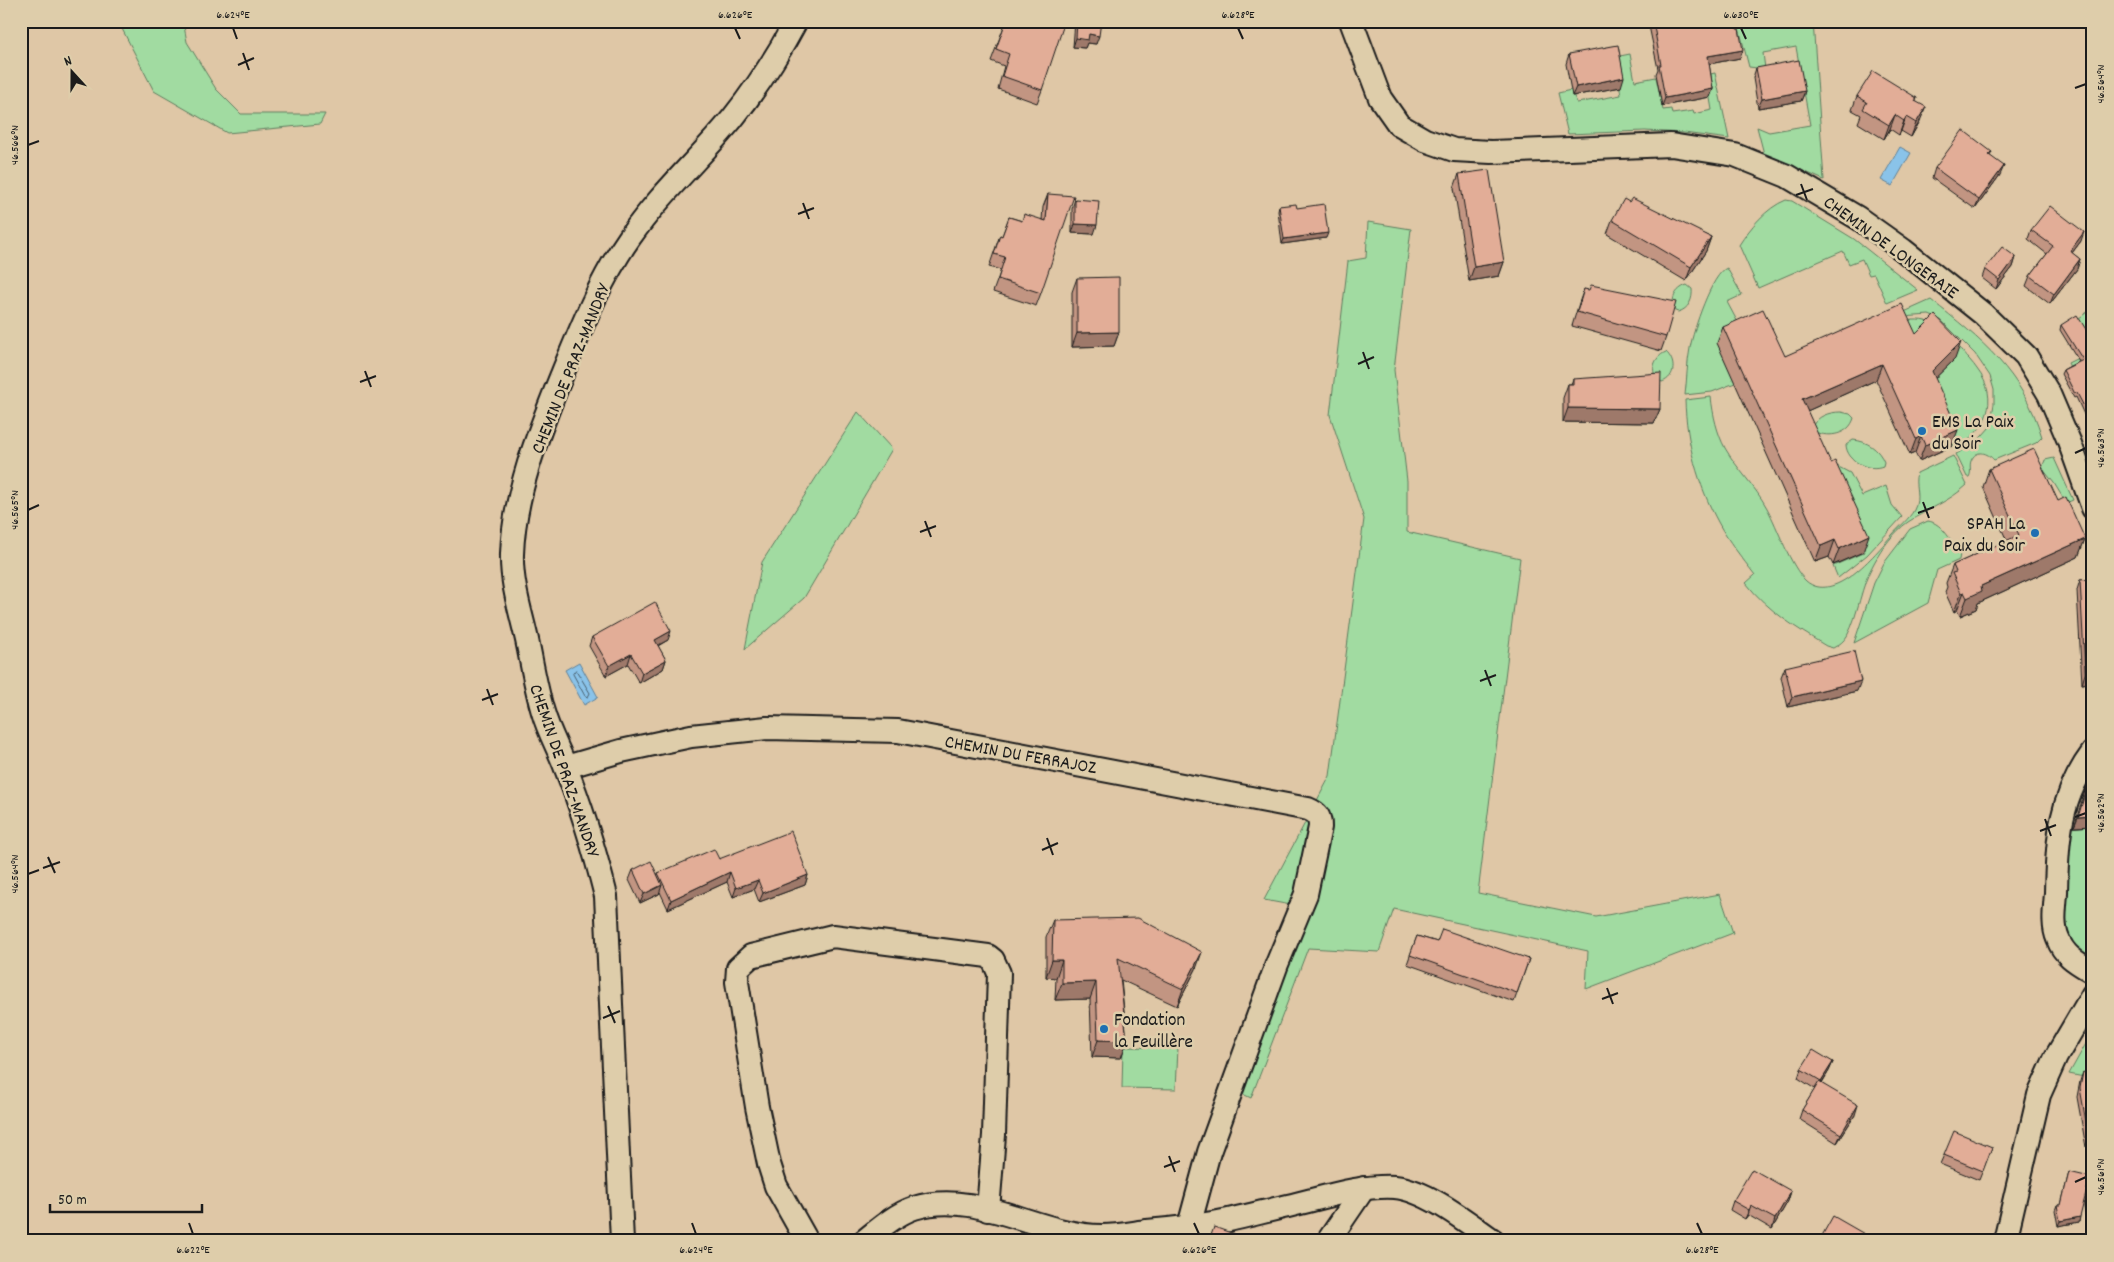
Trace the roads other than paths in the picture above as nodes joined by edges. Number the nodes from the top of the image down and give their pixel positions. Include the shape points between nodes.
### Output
1 (796, 21) edge
2 (1351, 21) edge
3 (2093, 508) edge
4 (2093, 752) edge
5 (566, 767) junction
6 (2093, 972) edge
7 (2093, 994) edge
8 (1364, 1188) junction
9 (988, 1210) junction
10 (1189, 1226) junction
11 (622, 1241) edge
12 (807, 1241) edge
13 (864, 1241) edge
14 (1328, 1241) edge
15 (1494, 1241) edge
16 (2005, 1241) edge

1 - 5 street, CHEMIN DE PRAZ-MANDRY via 765,73 732,118 653,206 629,238 578,334 532,456 518,506 512,557 519,607 543,712
2 - 3 street, CHEMIN DE LONGERAIE via 1380,98 1399,125 1425,140 1454,150 1491,152 1671,146 1735,155 1787,176 1858,218 1983,314 2026,356 2053,402
4 - 6 street via 2076,778 2063,810 2057,859 2055,923 2058,940 2070,958
5 - 10 street, CHEMIN DU FERRAJOZ via 621,751 700,735 767,728 898,731 1316,813 1320,819 1306,894 1277,964 1209,1152
5 - 11 street, CHEMIN DE PRAZ-MANDRY via 606,896
7 - 16 street via 2056,1057 2040,1095
8 - 10 street
8 - 14 street
8 - 15 street via 1412,1191
9 - 10 street via 1043,1226 1100,1236
9 - 12 street via 998,1043 997,966 988,956 834,936 751,956 738,968 737,982 769,1164 776,1186
9 - 13 street via 937,1202 912,1208 884,1224

